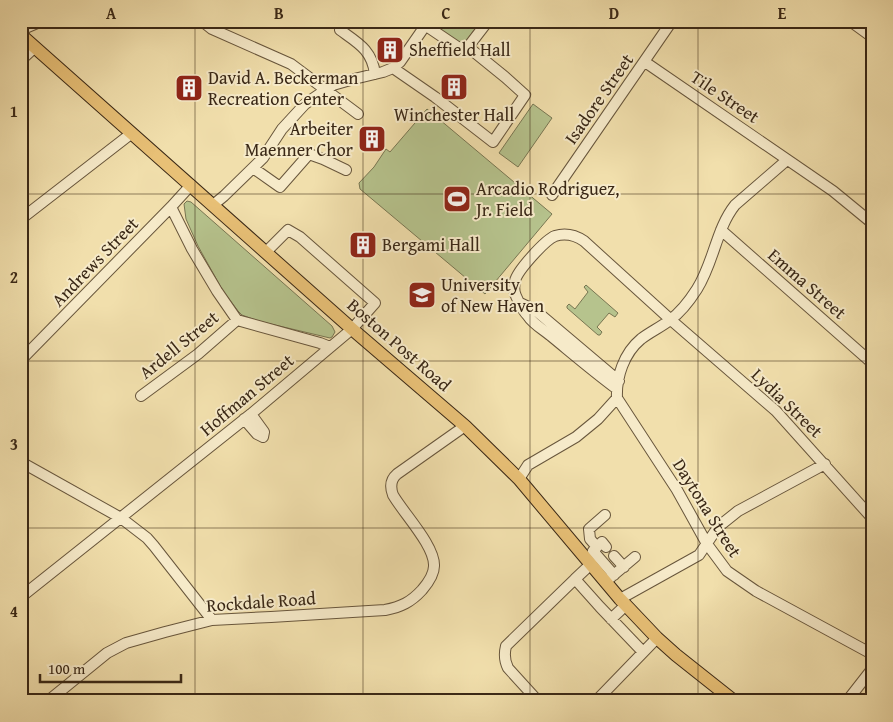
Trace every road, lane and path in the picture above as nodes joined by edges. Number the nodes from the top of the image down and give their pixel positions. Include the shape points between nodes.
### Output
1 (42, 21) edge
2 (202, 21) edge
3 (488, 21) edge
4 (672, 21) edge
5 (850, 21) edge
6 (422, 23) edge
7 (21, 30) edge
8 (340, 30) dead end
9 (21, 35) edge
10 (872, 37) edge
11 (35, 47) junction
12 (468, 47) junction
13 (21, 60) edge
14 (645, 62) junction
15 (393, 68) junction
16 (375, 74) junction
17 (325, 90) junction
18 (358, 114) dead end
19 (132, 134) junction
20 (787, 160) junction
21 (253, 168) junction
22 (346, 170) dead end
23 (191, 185) junction
24 (552, 195) dead end
25 (212, 205) junction
26 (171, 207) junction
27 (21, 219) edge
28 (872, 223) edge
29 (721, 230) junction
30 (266, 252) junction
31 (237, 320) junction
32 (671, 320) junction
33 (352, 329) junction
34 (330, 347) junction
35 (21, 360) edge
36 (872, 363) edge
37 (618, 389) junction
38 (141, 396) dead end
39 (466, 426) junction
40 (21, 462) edge
41 (825, 464) junction
42 (519, 479) junction
43 (606, 515) dead end
44 (121, 518) junction
45 (872, 518) edge
46 (598, 544) junction
47 (706, 544) junction
48 (579, 550) junction
49 (614, 556) dead end
50 (635, 556) dead end
51 (591, 564) junction
52 (624, 567) junction
53 (610, 578) junction
54 (575, 579) junction
55 (21, 597) edge
56 (623, 602) junction
57 (611, 619) junction
58 (212, 620) junction
59 (657, 638) junction
60 (643, 652) junction
61 (872, 654) edge
62 (872, 669) edge
63 (731, 700) edge
64 (48, 701) edge
65 (538, 701) edge
66 (596, 701) edge
67 (847, 701) edge

1 - 7 street
2 - 17 street via 212,29 291,64
3 - 12 street
4 - 14 street, Isadore Street
5 - 10 street
6 - 12 street via 459,48
6 - 15 street via 400,62
8 - 16 street via 368,52
9 - 11 main road, Boston Post Road
11 - 13 street
11 - 19 main road, Boston Post Road
12 - 15 street via 525,96 493,142
14 - 20 street, Tile Street
14 - 24 street, Isadore Street
15 - 16 street
16 - 17 street
17 - 18 street
17 - 21 street via 289,120
19 - 23 main road, Boston Post Road
19 - 27 street
20 - 28 street, Tile Street
20 - 29 street via 735,205
21 - 22 street via 280,187 309,154
21 - 25 street
23 - 25 main road, Boston Post Road
23 - 26 street, Andrews Street
25 - 30 main road, Boston Post Road
26 - 31 street via 192,249
26 - 35 street, Andrews Street
29 - 32 street via 702,279 690,300
29 - 36 street, Emma Street
30 - 33 main road, Boston Post Road
30 - 33 street, Hoffman Street via 288,230 375,303
31 - 34 street
31 - 38 street, Ardell Street
32 - 37 street via 641,339 629,352
32 - 37 street, Lydia Street via 578,237 553,237 518,273 514,286 528,318
32 - 41 street, Lydia Street via 776,411
33 - 34 street, Hoffman Street
33 - 39 main road, Boston Post Road
34 - 44 street, Hoffman Street
37 - 42 street via 598,419 576,437 528,466
37 - 47 street, Daytona Street
39 - 42 main road, Boston Post Road
39 - 58 street, Rockdale Road via 391,481 396,500 433,554 434,570 430,580 414,598 385,610
40 - 44 street
41 - 45 street, Lydia Street
41 - 47 street via 738,511 718,527
42 - 48 main road, Boston Post Road
43 - 46 street via 589,529
44 - 55 street, Hoffman Street
44 - 58 street via 147,538
46 - 48 street
46 - 53 street via 593,551
47 - 56 street via 699,555
47 - 61 street, Daytona Street via 728,571 756,591
48 - 51 main road, Boston Post Road
49 - 52 street
50 - 52 street
51 - 53 main road, Boston Post Road
51 - 54 street
52 - 53 street
53 - 56 main road, Boston Post Road
54 - 57 street
54 - 65 street via 506,646 504,654 508,668
56 - 57 street
56 - 59 main road, Boston Post Road
57 - 60 street
58 - 64 street, Rockdale Road via 126,643 107,653
59 - 60 street
59 - 63 main road, Boston Post Road
60 - 66 street
62 - 67 street

